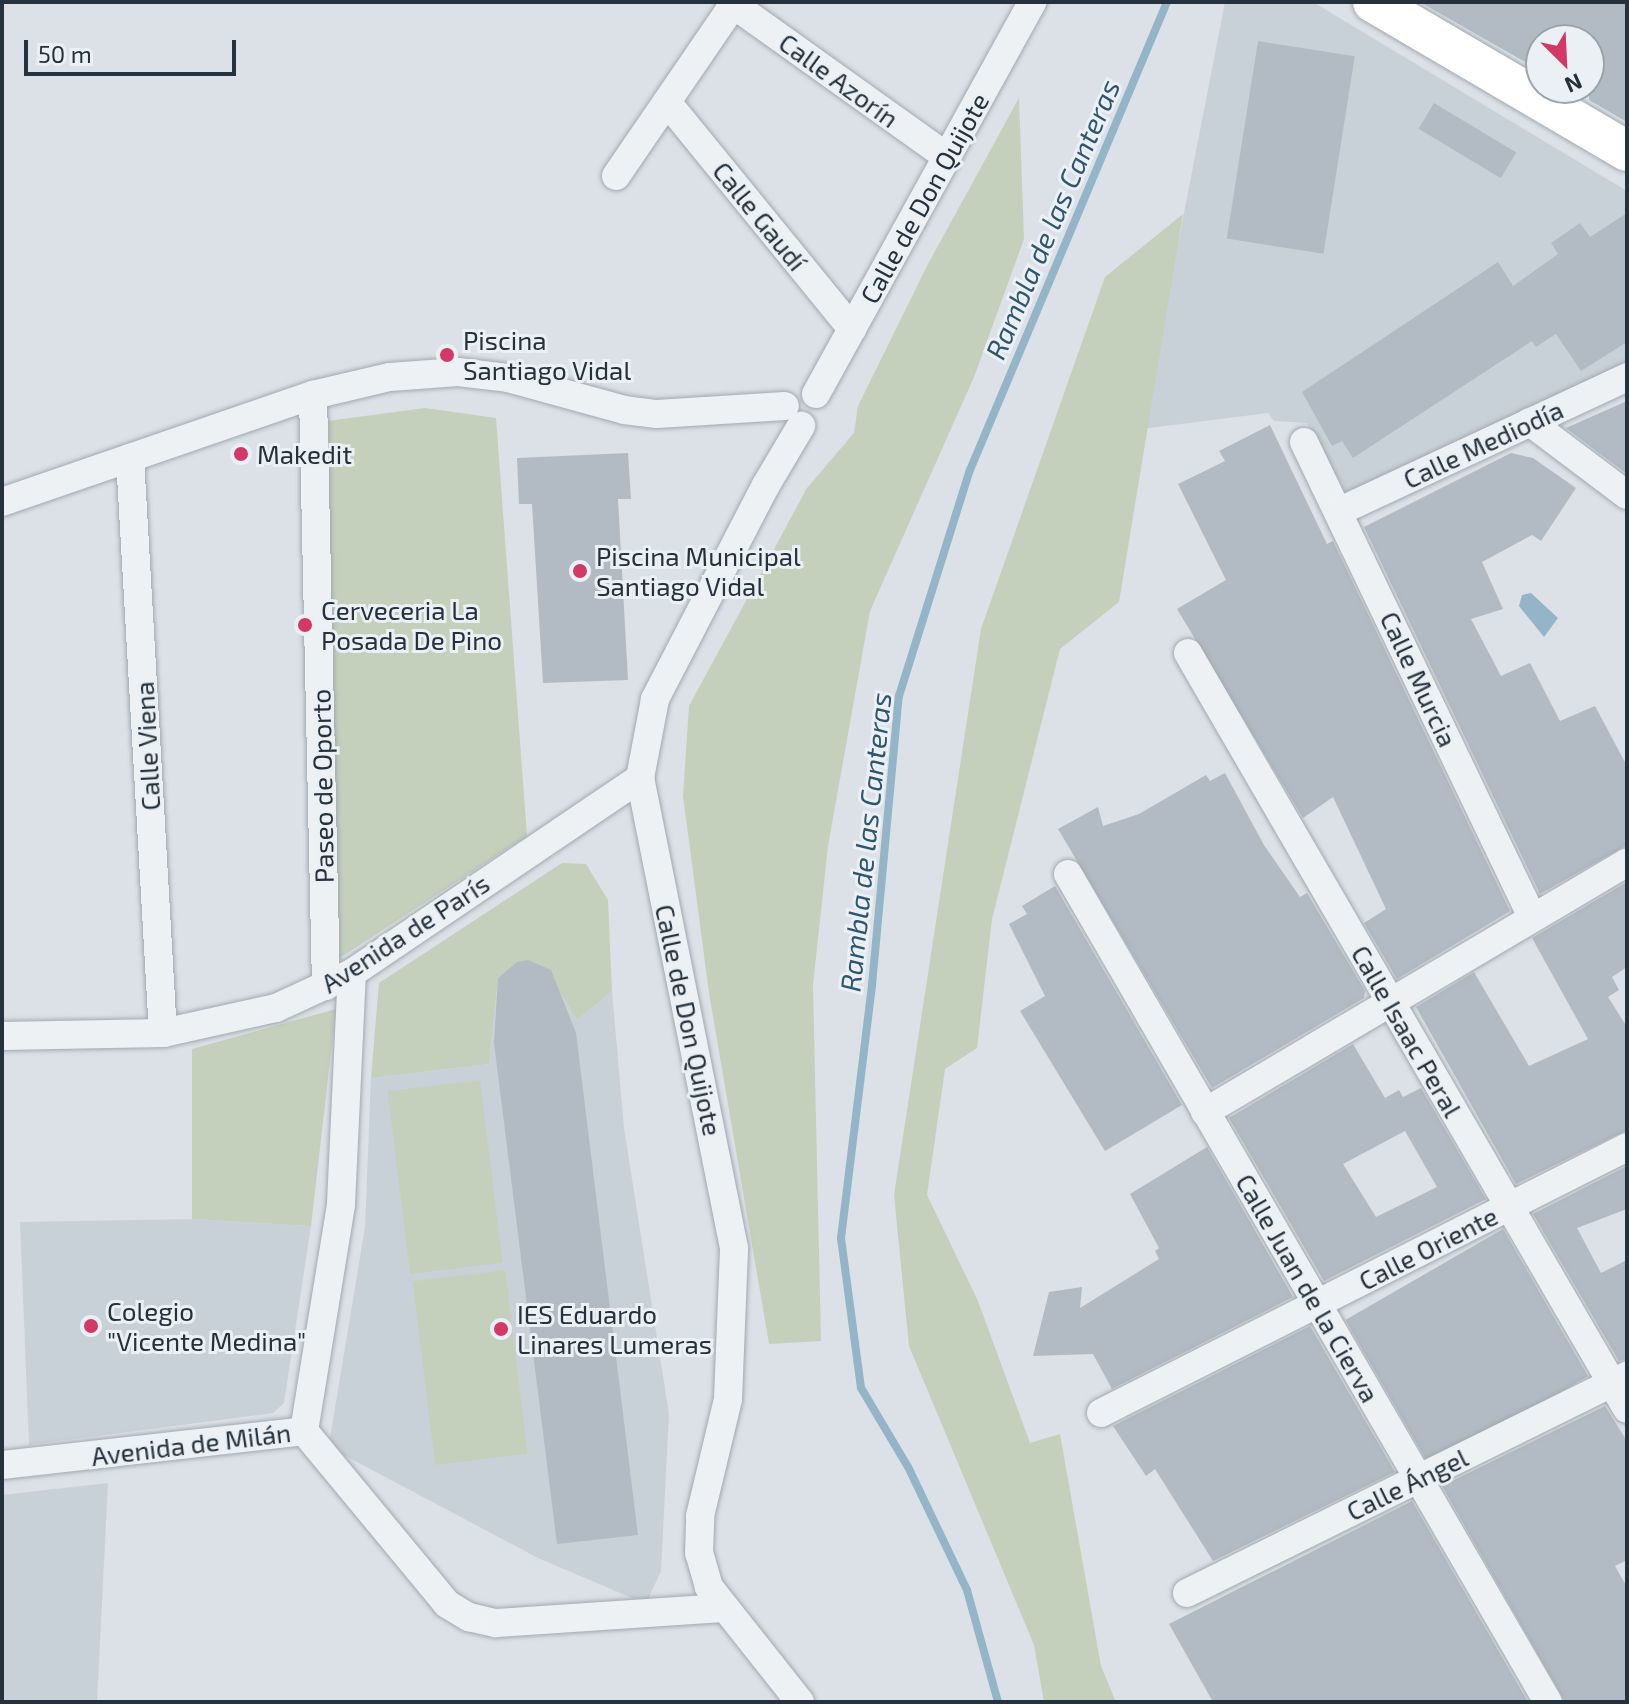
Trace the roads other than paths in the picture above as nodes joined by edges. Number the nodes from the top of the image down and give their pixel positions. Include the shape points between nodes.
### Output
1 (1032, 2) edge
2 (1373, 2) edge
3 (733, 3) edge
4 (667, 102) junction
5 (1627, 151) edge
6 (947, 157) junction
7 (616, 176) dead end
8 (852, 329) junction
9 (1627, 377) edge
10 (313, 395) junction
11 (793, 416) junction
12 (1530, 422) junction
13 (1304, 442) dead end
14 (130, 458) junction
15 (1627, 495) edge
16 (2, 502) edge
17 (1340, 511) junction
18 (1188, 653) dead end
19 (640, 778) junction
20 (1627, 862) edge
21 (1068, 874) dead end
22 (1532, 917) junction
23 (352, 973) junction
24 (326, 986) junction
25 (1389, 1001) junction
26 (163, 1033) junction
27 (2, 1036) edge
28 (1205, 1112) junction
29 (1627, 1147) edge
30 (1511, 1206) junction
31 (1318, 1304) junction
32 (1620, 1380) edge
33 (1627, 1409) edge
34 (1101, 1413) dead end
35 (304, 1431) junction
36 (2, 1465) edge
37 (1417, 1478) junction
38 (1187, 1593) dead end
39 (724, 1608) junction
40 (1545, 1701) edge
41 (800, 1702) edge

1 - 6 street, Calle de Don Quijote
2 - 5 main road
3 - 4 street
3 - 6 street, Calle Azorín
4 - 7 street
4 - 8 street, Calle Gaudí
6 - 8 street, Calle de Don Quijote
8 - 11 street, Calle de Don Quijote via 816,394 795,392
9 - 12 street, Calle Mediodía
10 - 11 street via 390,377 458,372 508,378 624,410
10 - 14 street
10 - 24 street, Paseo de Oporto
11 - 19 street, Calle de Don Quijote via 655,699
12 - 15 street
12 - 17 street, Calle Mediodía
13 - 17 street, Calle Murcia
14 - 16 street
14 - 26 street, Calle Viena
17 - 22 street, Calle Murcia
18 - 25 street, Calle Isaac Peral
19 - 23 street, Avenida de París
19 - 39 street, Calle de Don Quijote via 734,1248 728,1399 700,1516 699,1553 709,1587
20 - 22 street
21 - 28 street, Calle Juan de la Cierva
22 - 25 street
23 - 24 street, Avenida de París
23 - 35 street, Avenida de Milán via 341,1204
24 - 26 street, Avenida de París via 250,1016
25 - 28 street
25 - 30 street, Calle Isaac Peral
26 - 27 street, Avenida de París
28 - 31 street, Calle Juan de la Cierva
29 - 30 street, Calle Oriente
30 - 31 street, Calle Oriente
30 - 32 street, Calle Isaac Peral
31 - 34 street, Calle Oriente
31 - 37 street, Calle Juan de la Cierva
32 - 33 street, Calle Isaac Peral
32 - 37 street, Calle Ángel
35 - 36 street, Avenida de Milán
35 - 39 street via 447,1604 469,1617 496,1623
37 - 38 street, Calle Ángel
37 - 40 street, Calle Juan de la Cierva
39 - 41 street, Calle de Don Quijote

